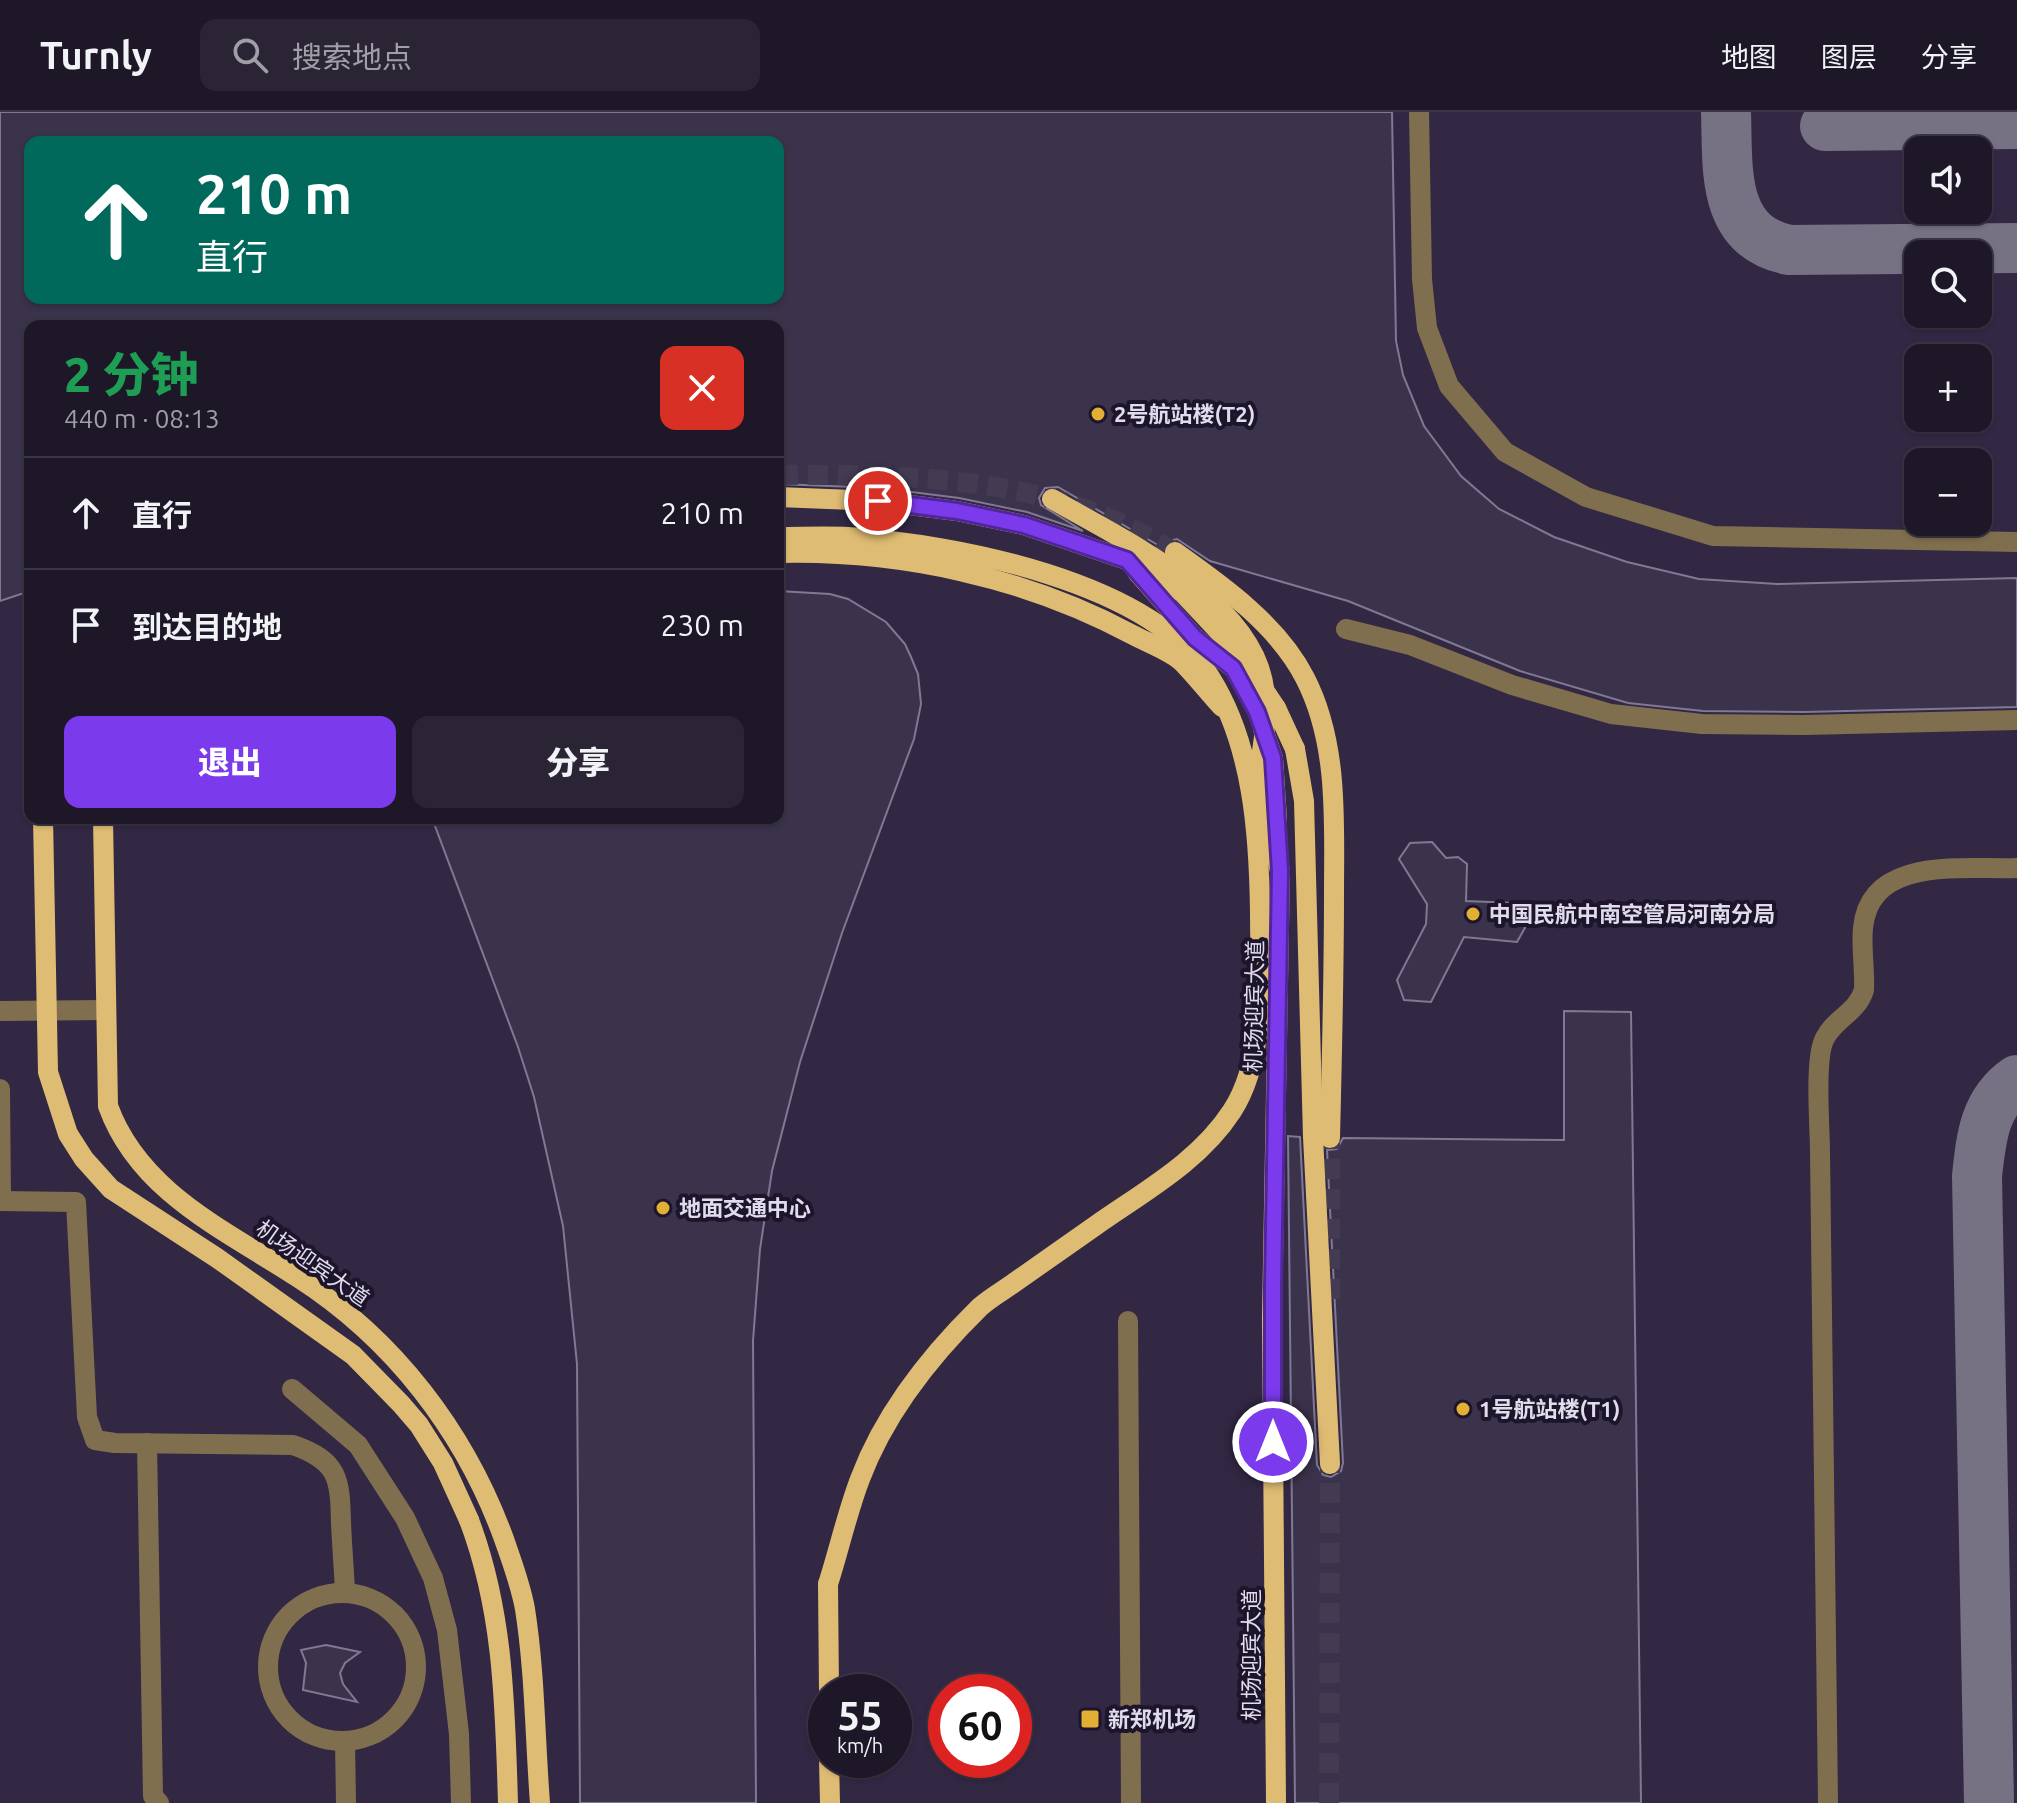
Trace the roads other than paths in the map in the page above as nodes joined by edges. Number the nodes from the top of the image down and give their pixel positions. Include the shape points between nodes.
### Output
1 (1419, 112) edge
2 (784, 497) edge
3 (1052, 499) dead end
4 (784, 537) edge
5 (2017, 542) edge
6 (1175, 552) tunnel mouth
7 (784, 553) edge
8 (1127, 560) junction
9 (1114, 625) junction
10 (1346, 629) dead end
11 (1195, 638) junction
12 (1233, 668) junction
13 (1276, 708) junction
14 (2017, 720) edge
15 (1253, 803) junction
16 (43, 824) edge
17 (95, 824) edge
18 (103, 824) edge
19 (2017, 868) edge
20 (104, 871) junction
21 (1280, 871) junction
22 (106, 1010) junction
23 (0, 1011) edge
24 (0, 1089) edge
25 (1330, 1138) tunnel mouth
26 (1, 1201) edge
27 (1128, 1321) dead end
28 (292, 1389) dead end
29 (147, 1443) junction
30 (1330, 1464) tunnel mouth
31 (345, 1592) junction
32 (829, 1674) edge
33 (345, 1742) junction
34 (829, 1778) edge
35 (159, 1803) edge
36 (346, 1803) edge
37 (461, 1803) edge
38 (508, 1803) edge
39 (540, 1803) edge
40 (830, 1803) edge
41 (1131, 1803) edge
42 (1276, 1803) edge
43 (1828, 1803) edge

1 - 5 lane via 1427,328 1449,386 1505,452 1586,497 1713,536
2 - 8 main road via 957,511 1024,525
3 - 15 main road, bridge via 1170,566 1205,594 1247,641 1264,686 1266,725
4 - 15 main road, bridge via 930,546 1026,566 1115,601 1161,627 1210,676 1237,735
6 - 25 main road via 1208,575 1287,648 1306,680 1324,730 1334,797
7 - 9 main road, 机场迎宾大道 via 944,567 1047,594
8 - 11 main road
8 - 13 main road via 1182,592 1240,654
9 - 11 main road
9 - 21 main road, 机场迎宾大道 via 1179,659 1222,708 1252,756
10 - 14 lane via 1410,645 1512,685 1611,714 1716,724
11 - 12 main road
12 - 13 main road
12 - 21 main road via 1257,712 1273,758
13 - 30 main road, bridge via 1295,749 1305,816 1313,1137
15 - 32 main road, bridge via 1260,900 1259,1010 1257,1040 1233,1110 1181,1167 982,1305 904,1394 860,1477 828,1584
16 - 38 main road, bridge via 48,1072 68,1134 111,1189 353,1355 419,1425 469,1520 491,1592 501,1654
17 - 20 main road
18 - 20 main road, 机场迎宾大道
19 - 43 lane via 1906,873 1881,887 1865,917 1861,999 1832,1028 1821,1048
20 - 22 main road, 机场迎宾大道
21 - 42 main road, 机场迎宾大道 via 1272,1318
22 - 23 lane
22 - 39 main road, 机场迎宾大道 via 108,1106 117,1129 151,1177 367,1330 426,1396 465,1454 498,1523 524,1606
24 - 26 lane
26 - 29 lane via 76,1202 87,1417 95,1440
27 - 41 lane
28 - 37 lane via 358,1445 405,1518 433,1578 447,1630
29 - 31 lane via 293,1445 324,1460 341,1490
29 - 35 lane via 153,1796
31 - 33 lane via 387,1608 403,1624 416,1667 413,1690 388,1727
31 - 33 lane via 321,1595 282,1622 267,1667 282,1712 300,1729
33 - 36 lane
34 - 40 main road

